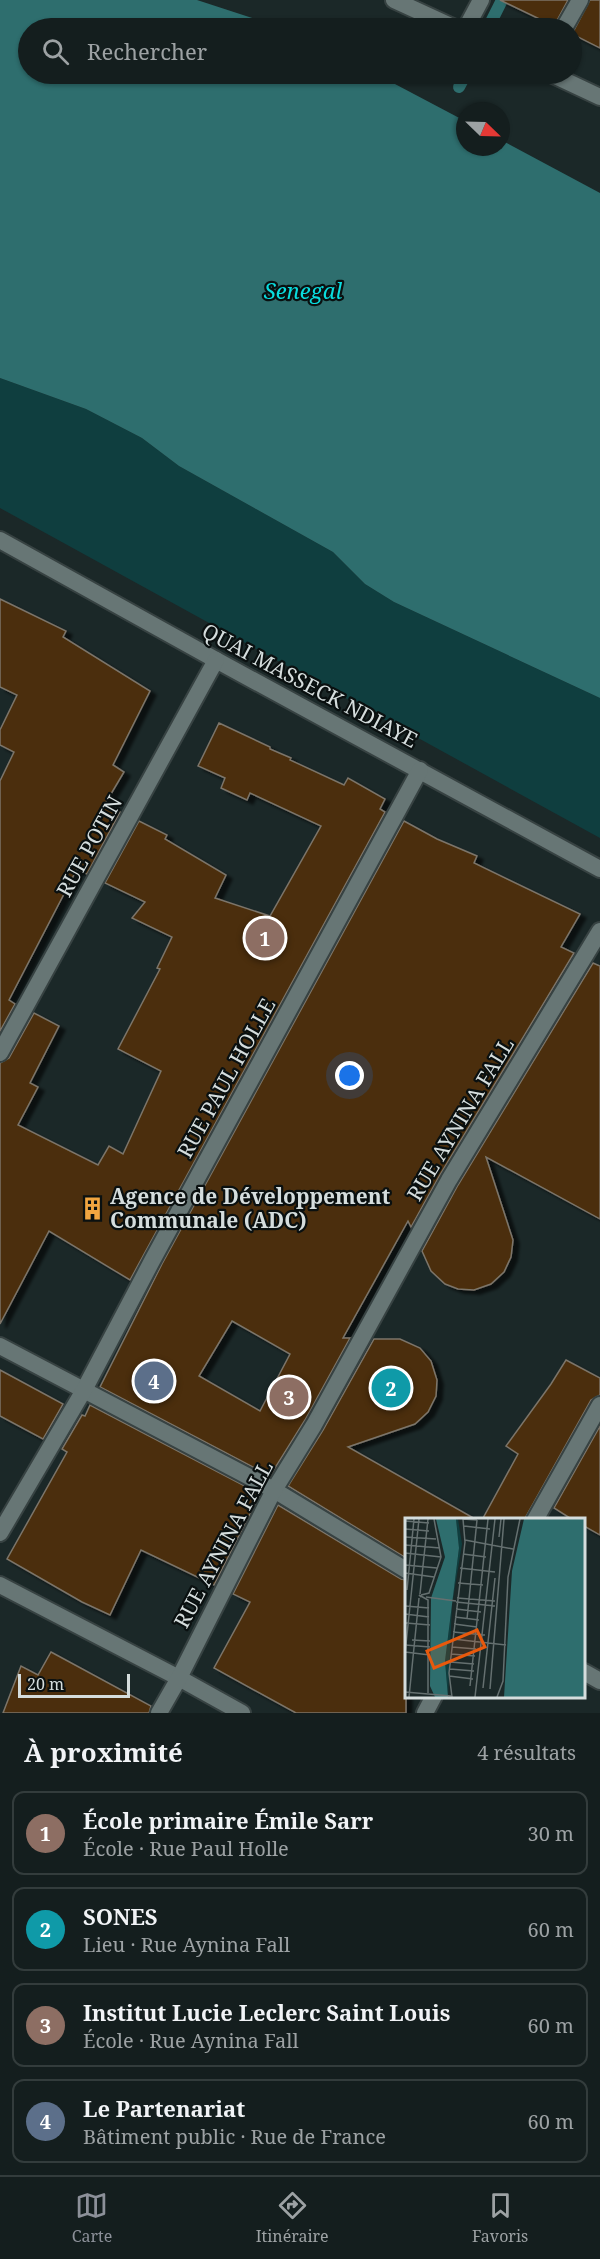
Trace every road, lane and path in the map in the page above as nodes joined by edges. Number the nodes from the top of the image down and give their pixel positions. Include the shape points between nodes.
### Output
1 (394, 0) edge
2 (481, 0) edge
3 (580, 0) edge
4 (433, 18) edge
5 (471, 18) edge
6 (570, 18) edge
7 (571, 84) edge
8 (600, 98) edge
9 (0, 540) edge
10 (216, 660) junction
11 (420, 770) junction
12 (600, 869) edge
13 (600, 931) edge
14 (0, 1053) edge
15 (0, 1346) edge
16 (84, 1390) junction
17 (600, 1405) edge
18 (274, 1490) junction
19 (536, 1518) edge
20 (0, 1533) edge
21 (405, 1569) edge
22 (0, 1585) edge
23 (585, 1673) edge
24 (179, 1678) junction
25 (600, 1681) edge
26 (433, 1698) edge
27 (159, 1713) edge
28 (242, 1713) edge
29 (425, 1713) edge

1 - 4 street
2 - 5 street
3 - 6 street
7 - 8 street
9 - 10 street, QUAI MASSECK NDIAYE
10 - 11 street, QUAI MASSECK NDIAYE
10 - 14 street, RUE POTIN
11 - 12 street, QUAI MASSECK NDIAYE
11 - 16 street, RUE PAUL HOLLE
13 - 18 street, RUE AYNINA FALL via 449,1180
15 - 16 street
16 - 18 street
16 - 20 street, RUE PAUL HOLLE
17 - 19 street
18 - 21 street
18 - 24 street, RUE AYNINA FALL
22 - 24 street
23 - 25 street
24 - 27 street, RUE AYNINA FALL
24 - 28 street
26 - 29 street

